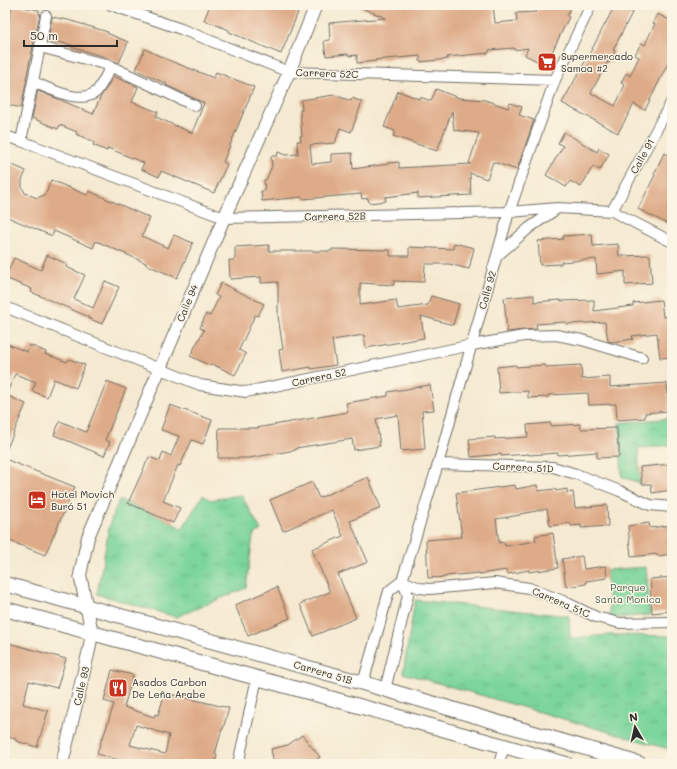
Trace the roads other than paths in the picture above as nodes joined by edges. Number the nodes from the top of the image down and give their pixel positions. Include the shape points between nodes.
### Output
1 (111, 5) edge
2 (316, 5) edge
3 (592, 5) edge
4 (46, 16) dead end
5 (40, 46) junction
6 (111, 67) junction
7 (289, 72) junction
8 (555, 80) junction
9 (32, 82) junction
10 (195, 106) dead end
11 (671, 106) edge
12 (5, 136) edge
13 (21, 141) junction
14 (558, 208) junction
15 (612, 211) junction
16 (509, 212) junction
17 (224, 218) junction
18 (672, 242) edge
19 (497, 256) junction
20 (5, 307) edge
21 (472, 345) junction
22 (642, 358) dead end
23 (159, 370) junction
24 (438, 464) junction
25 (672, 507) edge
26 (402, 581) junction
27 (5, 584) edge
28 (86, 607) junction
29 (5, 609) edge
30 (672, 622) edge
31 (92, 633) junction
32 (257, 678) junction
33 (363, 684) junction
34 (385, 690) junction
35 (504, 746) junction
36 (62, 764) edge
37 (238, 764) edge
38 (499, 764) edge
39 (566, 764) edge
40 (640, 764) edge

1 - 7 street, Carrera 52C
2 - 7 street, Calle 94
3 - 8 street, Calle 92
4 - 5 street
5 - 6 street
5 - 9 street
6 - 9 street via 97,90 88,96 77,97
6 - 10 street
7 - 8 street, Carrera 52C
7 - 17 street, Calle 94
8 - 16 street, Calle 92
9 - 13 street
11 - 15 street, Calle 91
12 - 13 street, Carrera 52B
13 - 17 street, Carrera 52B
14 - 15 street, Carrera 52B
14 - 16 street, Carrera 52B
14 - 19 street via 529,228
15 - 18 street, Carrera 52B
16 - 17 street, Carrera 52B
16 - 19 street, Calle 92
17 - 23 street, Calle 94
19 - 21 street, Calle 92
20 - 23 street, Carrera 52
21 - 22 street, Carrera 52 via 524,336 556,335
21 - 23 street, Carrera 52 via 246,392 200,386
21 - 24 street, Calle 92
23 - 28 street, Calle 94 via 88,537 80,575
24 - 25 street, Carrera 51D via 553,467 620,491 650,505
24 - 26 street, Calle 92
26 - 30 street, Carrera 51C via 430,589 495,583 529,588 596,617 620,623
26 - 33 street, Calle 92 via 389,591
26 - 34 street via 408,595
27 - 28 main road, Carrera 51B
28 - 31 street, Calle 93
28 - 33 main road, Carrera 51B
29 - 31 main road
31 - 32 main road
31 - 36 street, Calle 93
32 - 35 main road
32 - 37 street
33 - 34 main road, Carrera 51B
34 - 40 main road, Carrera 51B
35 - 38 street
35 - 39 main road

